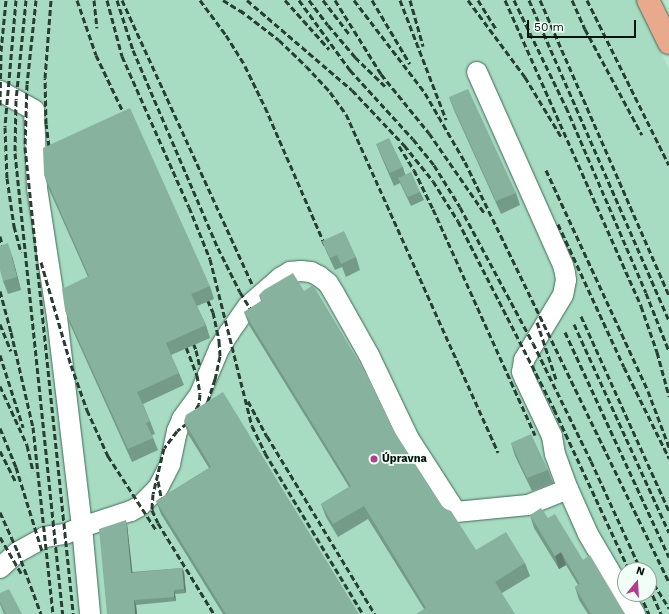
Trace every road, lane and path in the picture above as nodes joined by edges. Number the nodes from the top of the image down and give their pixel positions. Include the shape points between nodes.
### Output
1 (648, 0) edge
2 (669, 43) edge
3 (477, 72) dead end
4 (0, 91) edge
5 (568, 489) junction
6 (82, 527) junction
7 (0, 568) edge
8 (90, 614) edge
9 (634, 614) edge

1 - 2 main road
3 - 5 lane via 565,273 562,295 522,365 524,379 552,436 555,454
4 - 6 lane via 34,110 37,188 58,317
5 - 6 lane via 528,505 456,512 409,439 369,355 328,283 311,272 301,271 290,272 280,278 248,306 229,333 200,394 176,431 170,464 158,488 130,512
5 - 9 lane via 588,534
6 - 7 lane via 65,534 45,537 18,552
6 - 8 lane

